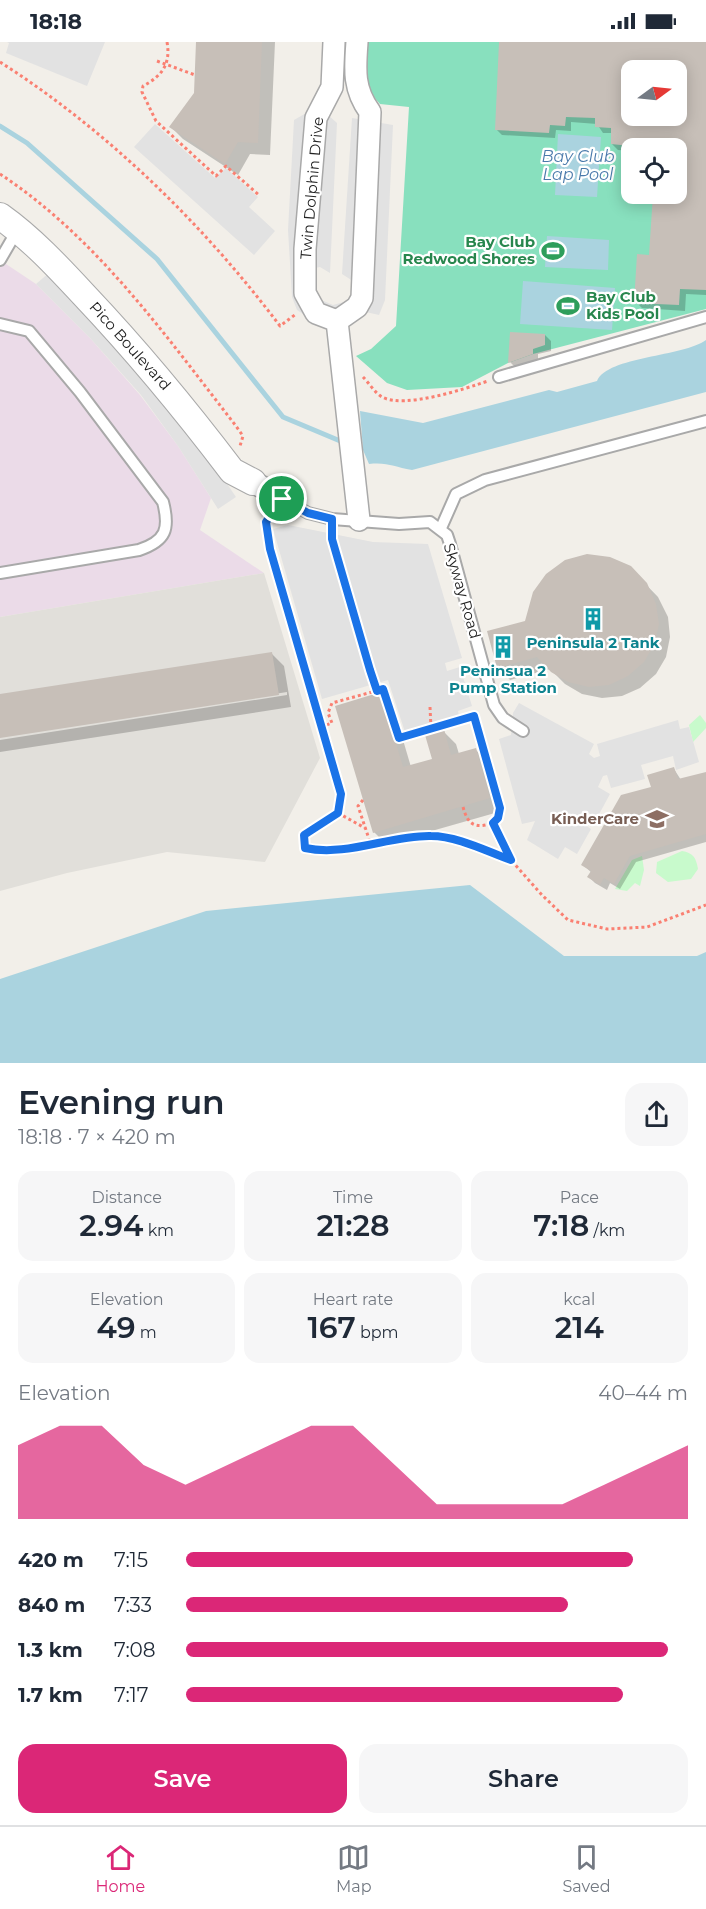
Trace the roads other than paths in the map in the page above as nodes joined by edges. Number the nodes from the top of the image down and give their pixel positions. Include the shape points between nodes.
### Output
1 (334, 42) edge
2 (357, 42) edge
3 (9, 223) edge
4 (0, 260) edge
5 (706, 317) edge
6 (337, 321) junction
7 (0, 324) edge
8 (500, 377) road end
9 (706, 421) edge
10 (242, 477) joint
11 (282, 499) joint
12 (359, 520) junction
13 (441, 528) junction
14 (0, 573) edge
15 (523, 731) dead end

1 - 6 street, Twin Dolphin Drive via 332,87 316,118 305,293 316,312
2 - 6 street via 355,84 370,112 362,298 357,307
3 - 4 lane
3 - 10 street, Pico Boulevard via 136,350
5 - 8 lane
6 - 12 street
7 - 14 lane via 29,331 163,502 167,519 164,535 139,550
9 - 13 lane via 485,480 456,494
10 - 11 street, Skyway Road
11 - 12 lane, Skyway Road via 308,513
12 - 13 lane, Skyway Road via 430,522
13 - 15 lane, Skyway Road via 450,544 494,705 503,718

